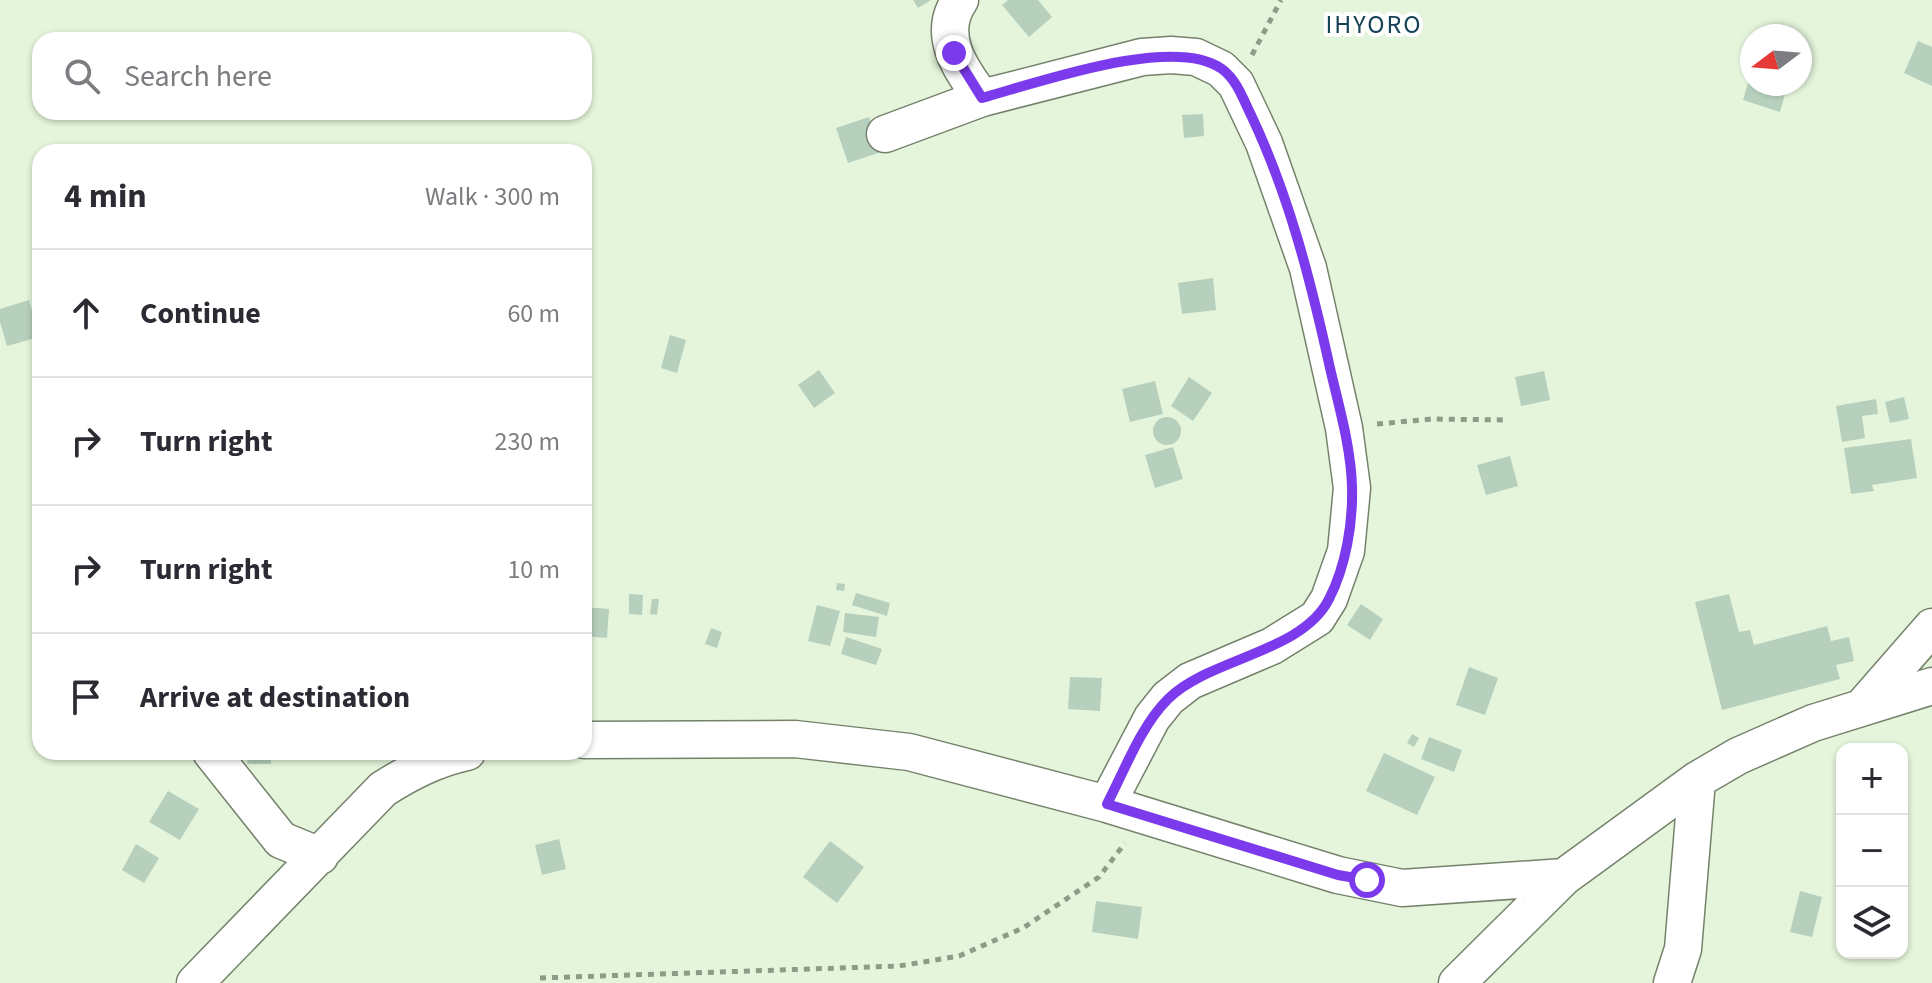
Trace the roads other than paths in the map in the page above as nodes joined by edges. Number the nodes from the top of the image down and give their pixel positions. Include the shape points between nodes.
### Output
1 (960, 0) edge
2 (982, 98) junction
3 (885, 134) dead end
4 (1932, 627) edge
5 (1932, 686) edge
6 (1863, 706) junction
7 (592, 740) edge
8 (217, 760) edge
9 (436, 760) edge
10 (1697, 780) junction
11 (1107, 804) junction
12 (320, 856) junction
13 (1564, 877) junction
14 (195, 983) edge
15 (1457, 983) edge
16 (1672, 983) edge

1 - 2 street via 949,23 950,40
2 - 3 street
2 - 11 street via 1142,57 1196,57 1221,69 1236,84 1264,143 1308,268 1344,428 1352,488 1346,551 1329,599 1317,618 1283,639 1190,681 1168,698
4 - 6 street
5 - 6 street
6 - 10 street via 1778,737
7 - 11 street via 795,739 909,752
8 - 12 street via 281,840
9 - 12 street via 383,789
10 - 13 street
10 - 16 street via 1683,949
11 - 13 street via 1338,875 1402,888
12 - 14 street
13 - 15 street

